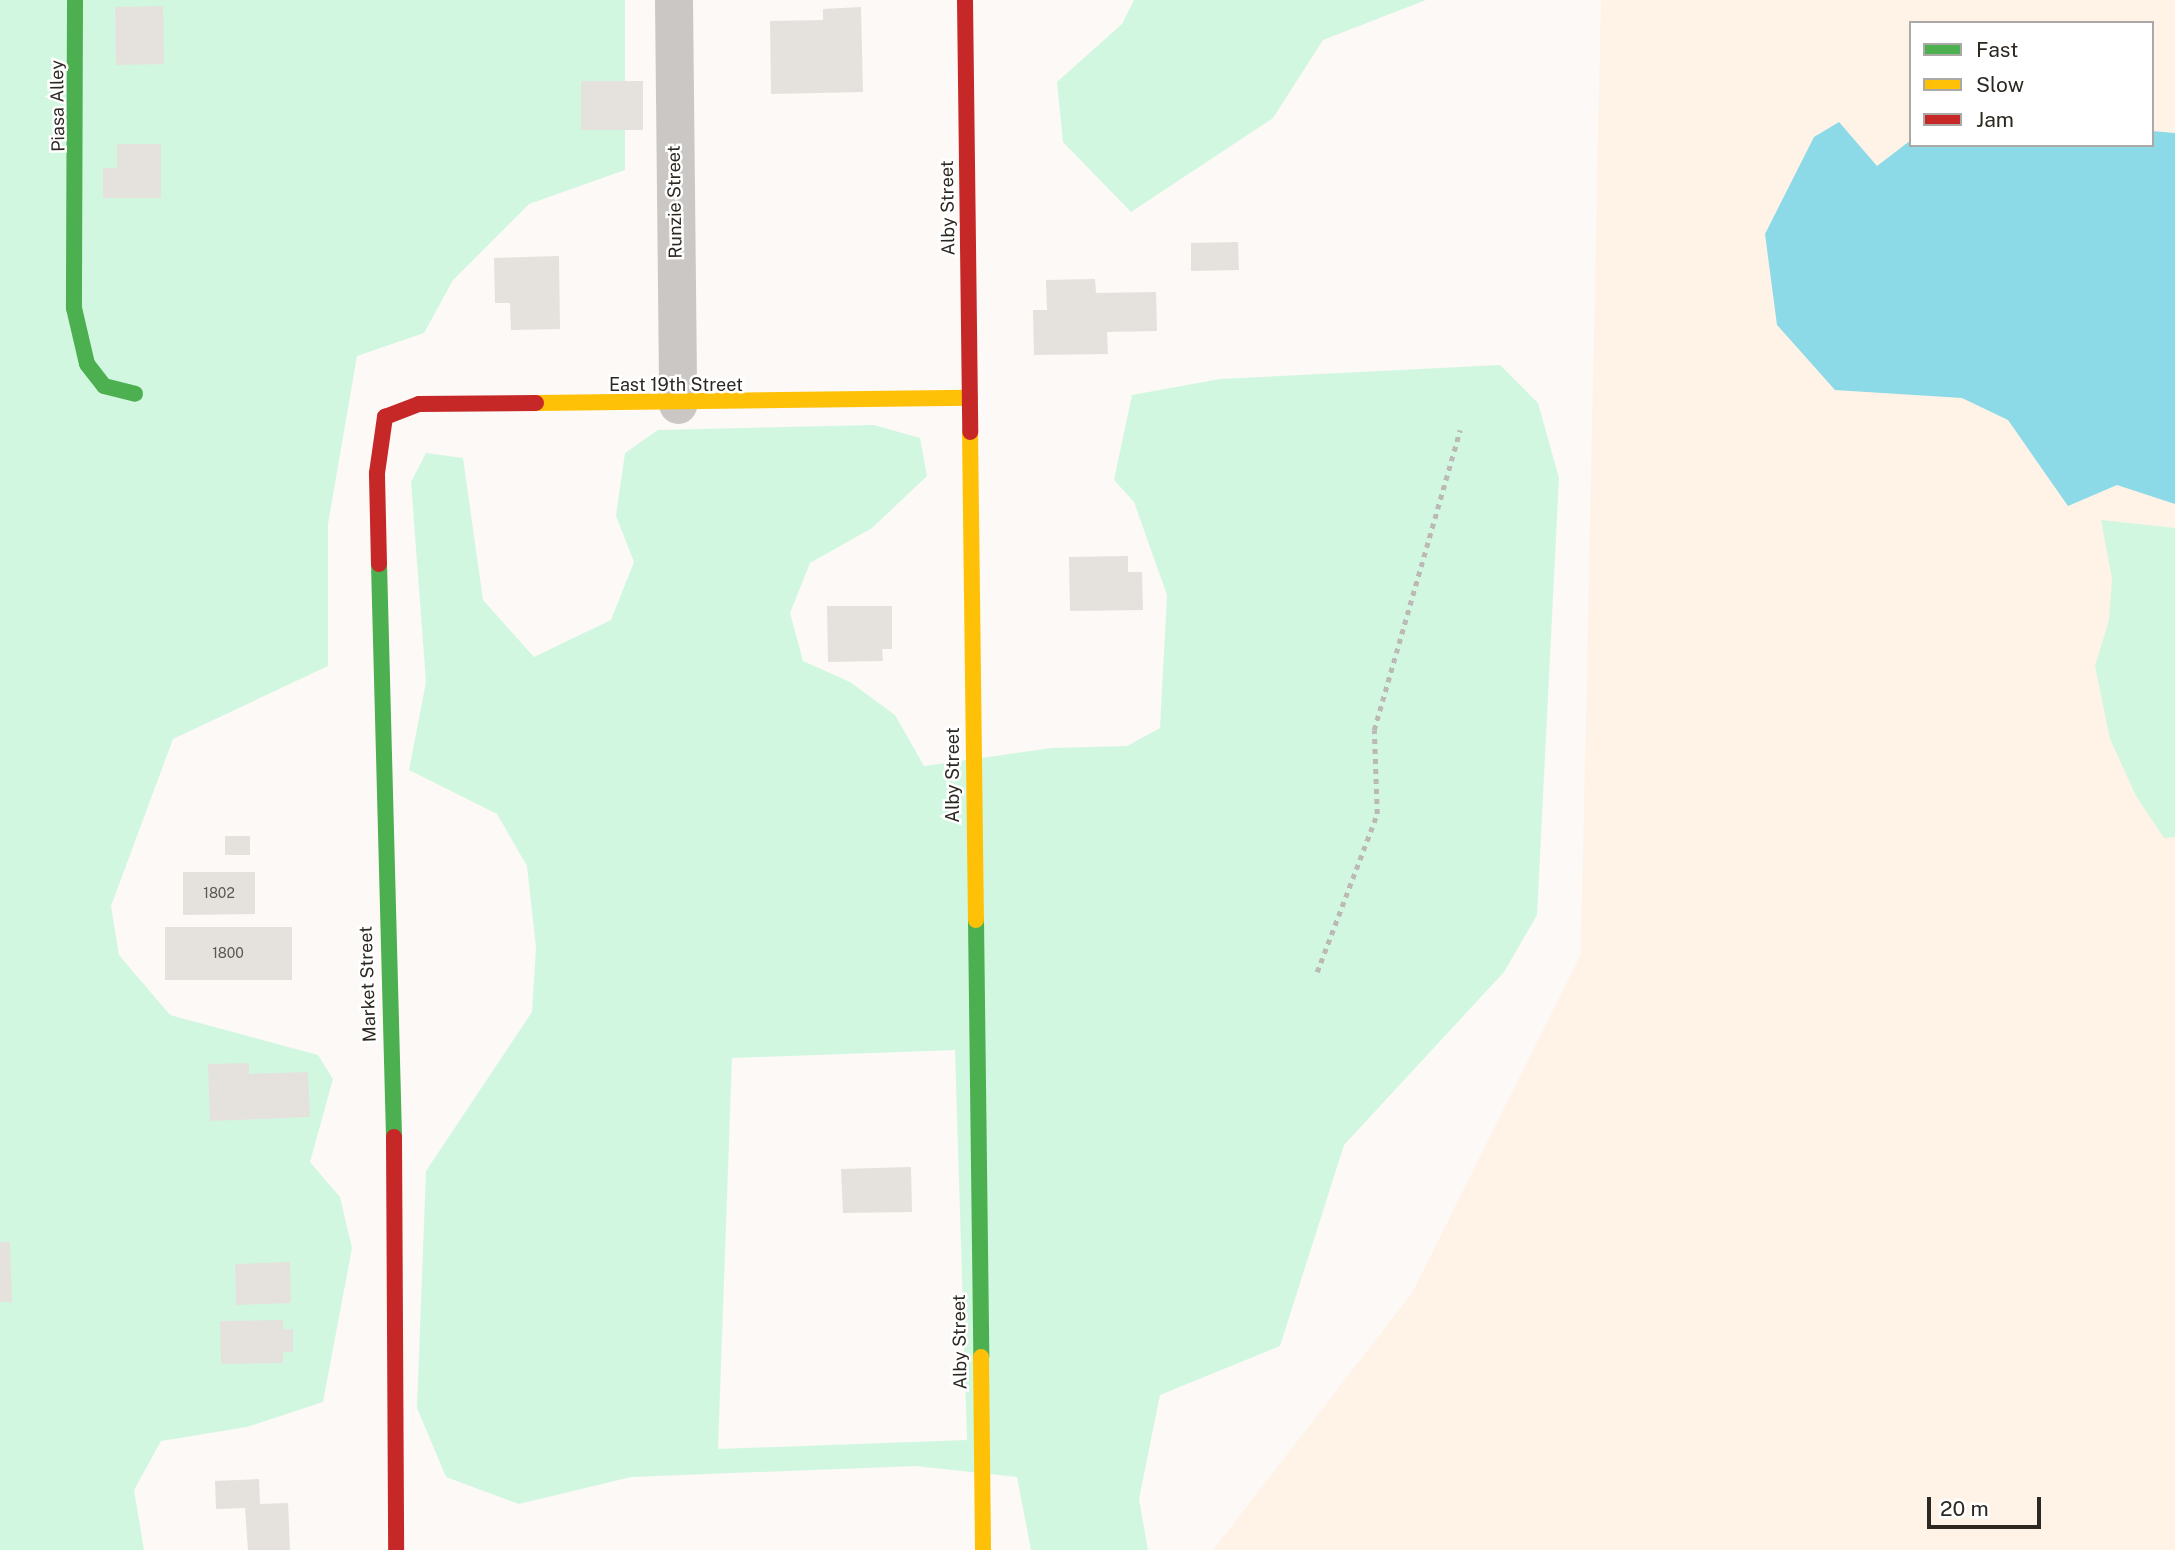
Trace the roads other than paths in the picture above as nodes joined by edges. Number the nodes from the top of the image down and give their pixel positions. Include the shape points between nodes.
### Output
1 (75, 0) edge
2 (674, 0) edge
3 (965, 0) edge
4 (135, 394) dead end
5 (970, 398) junction
6 (678, 405) junction
7 (385, 417) joint
8 (396, 1550) edge
9 (983, 1550) edge

1 - 4 street, Piasa Alley via 78,212 74,307 87,364 104,386
2 - 6 street, Runzie Street
3 - 5 street, Alby Street
5 - 6 street, East 19th Street
5 - 9 street, Alby Street
6 - 7 street, East 19th Street via 419,404
7 - 8 street, Market Street via 377,473 397,1256

